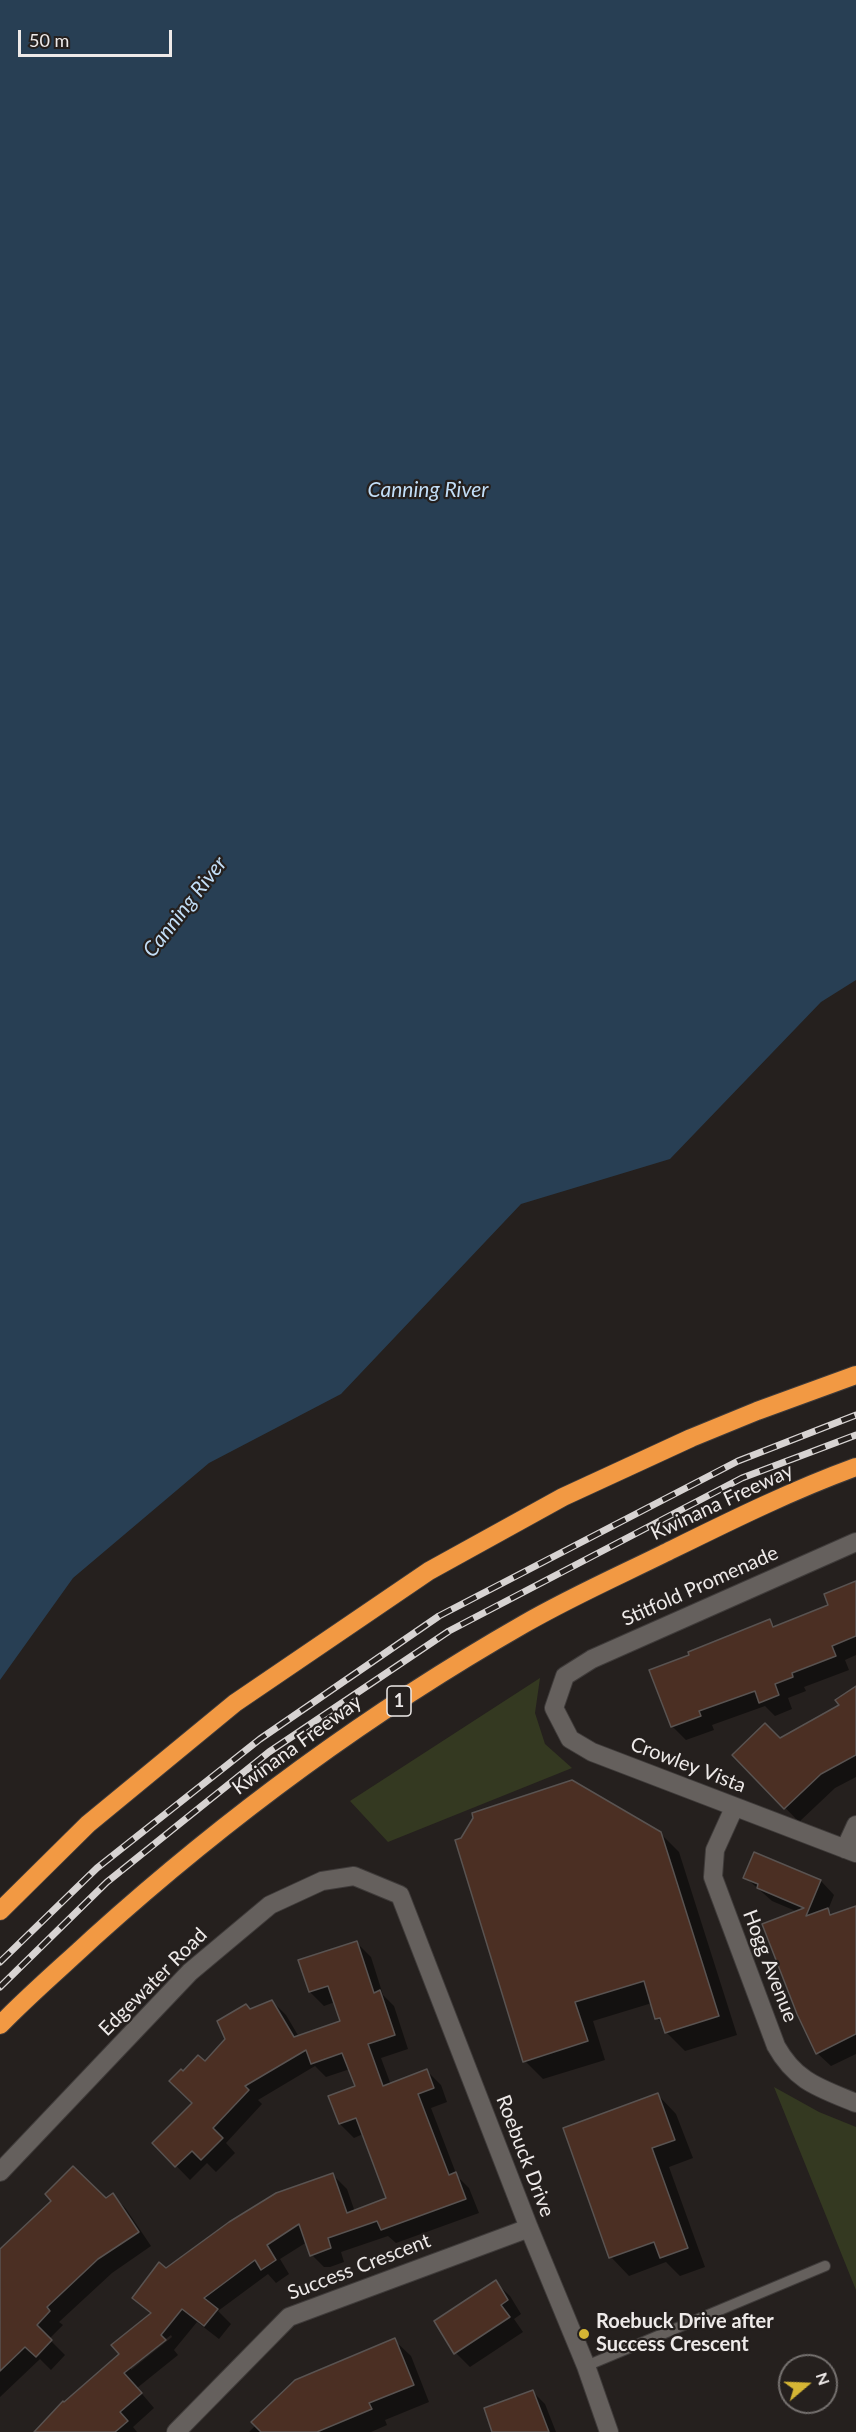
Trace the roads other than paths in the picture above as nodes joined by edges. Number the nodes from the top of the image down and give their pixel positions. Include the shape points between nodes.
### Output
1 (856, 1375) edge
2 (856, 1467) edge
3 (856, 1542) edge
4 (565, 1676) joint
5 (734, 1808) junction
6 (856, 1825) edge
7 (851, 1851) edge
8 (400, 1895) joint
9 (0, 1911) edge
10 (0, 2025) edge
11 (856, 2103) edge
12 (0, 2172) edge
13 (529, 2228) junction
14 (825, 2266) dead end
15 (586, 2366) junction
16 (176, 2432) edge
17 (609, 2432) edge

1 - 9 highway via 757,1411 563,1497 429,1571 235,1703 88,1824
2 - 10 highway, Kwinana Freeway / 1 via 728,1522 595,1587 462,1660 374,1717 205,1841
3 - 4 street, Stitfold Promenade via 592,1659
4 - 5 street, Crowley Vista via 554,1707 570,1739 592,1752
5 - 7 street, Crowley Vista
5 - 11 street, Hogg Avenue via 715,1850 713,1877 777,2046 789,2067 805,2081
6 - 7 street
8 - 12 street, Edgewater Road via 354,1876 322,1881 270,1905 190,1972
8 - 13 street, Roebuck Drive
13 - 15 street, Roebuck Drive
13 - 16 street, Success Crescent via 289,2317
14 - 15 lane
15 - 17 street, Roebuck Drive

